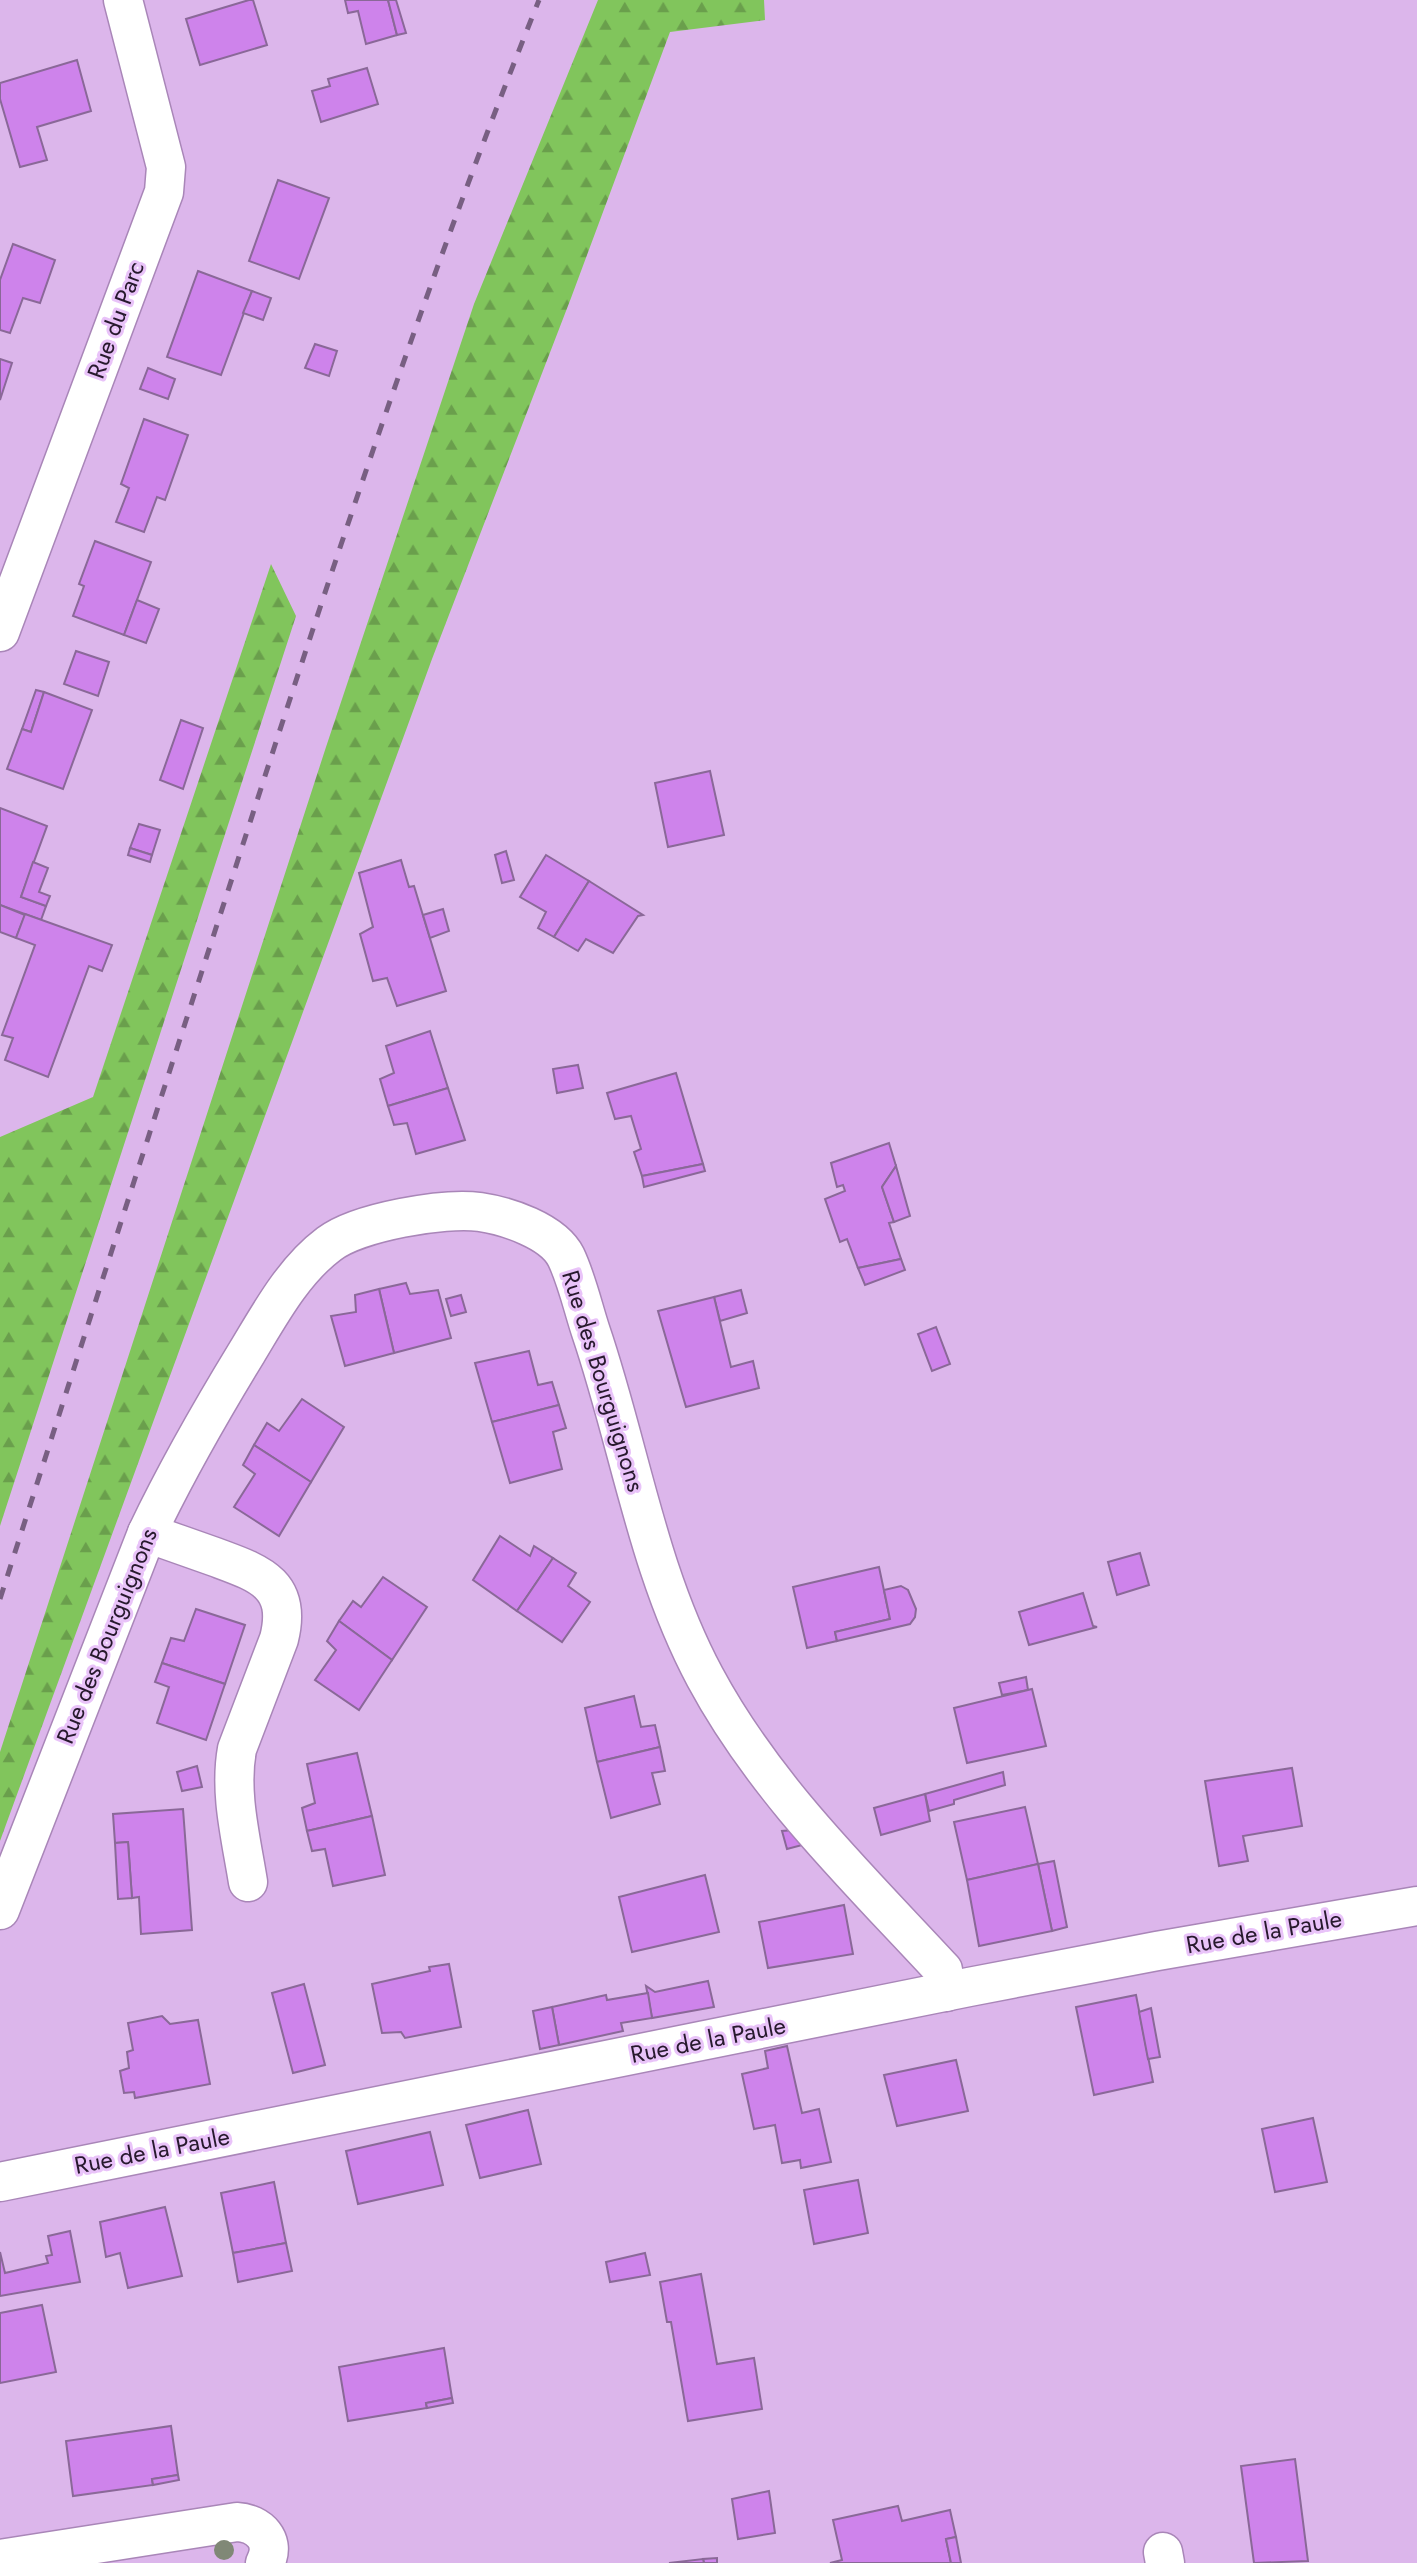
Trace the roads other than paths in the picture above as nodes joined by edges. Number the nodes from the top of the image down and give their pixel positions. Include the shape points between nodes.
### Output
1 (123, 0) edge
2 (0, 632) edge
3 (147, 1533) junction
4 (248, 1882) dead end
5 (1417, 1906) edge
6 (0, 1910) edge
7 (946, 1992) junction
8 (0, 2182) edge
9 (0, 2559) edge
10 (265, 2563) edge

1 - 2 street, Rue du Parc via 166,167 164,192
3 - 4 street via 258,1573 275,1590 282,1606 279,1639 239,1741 234,1766 233,1788
3 - 6 street, Rue des Bourguignons
3 - 7 street, Rue des Bourguignons via 216,1403 278,1301 331,1242 358,1230 429,1212 499,1215 543,1235 565,1254 604,1372 651,1548 704,1674 772,1779 943,1970
5 - 7 street, Rue de la Paule
7 - 8 street, Rue de la Paule
9 - 10 street via 248,2522 266,2536

